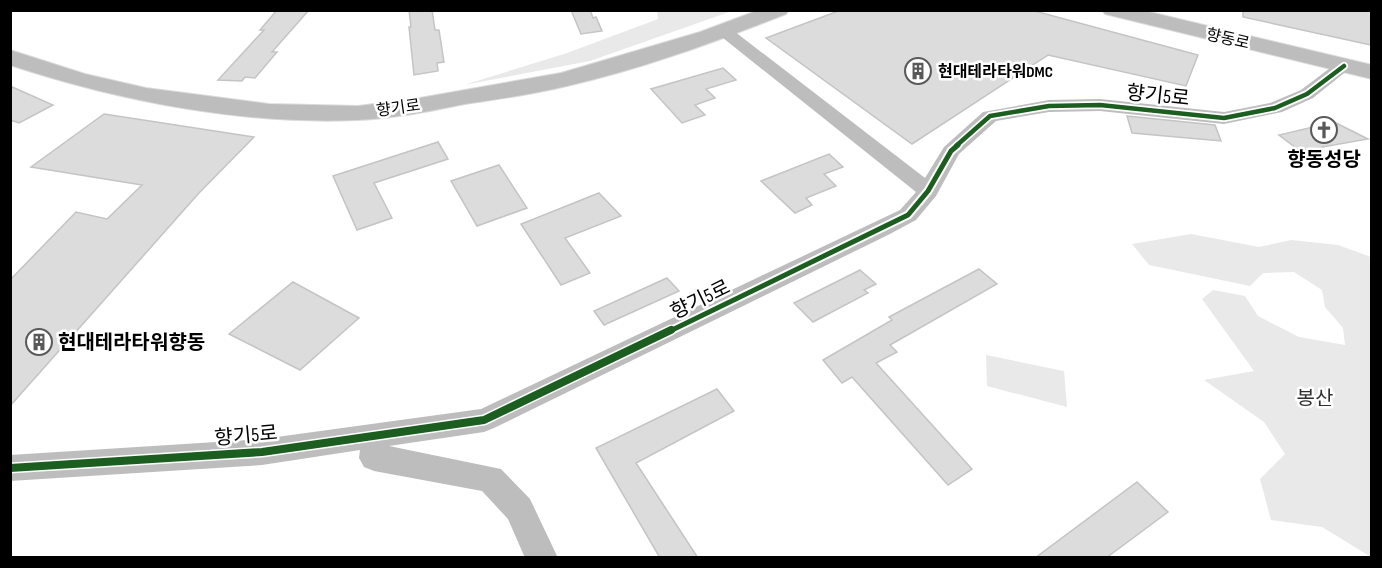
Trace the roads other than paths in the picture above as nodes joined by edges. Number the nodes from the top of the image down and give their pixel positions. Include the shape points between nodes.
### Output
1 (779, 10) edge
2 (1112, 10) edge
3 (724, 31) junction
4 (10, 57) edge
5 (1344, 66) junction
6 (1371, 72) edge
7 (928, 191) junction
8 (375, 447) junction
9 (10, 468) edge
10 (542, 558) edge

1 - 3 main road, 향기로
2 - 5 main road, 향동로
3 - 4 main road, 향기로 via 564,80 358,112 269,111 146,95 79,80
3 - 7 street
5 - 6 main road, 향동로
5 - 7 street, 향기5로 via 1307,94 1275,108 1224,118 1100,105 1049,106 990,116 951,151
7 - 8 street, 향기5로 via 908,215 880,230 484,420
8 - 9 street, 향기5로 via 318,444 262,452
8 - 10 street via 490,479 519,509

